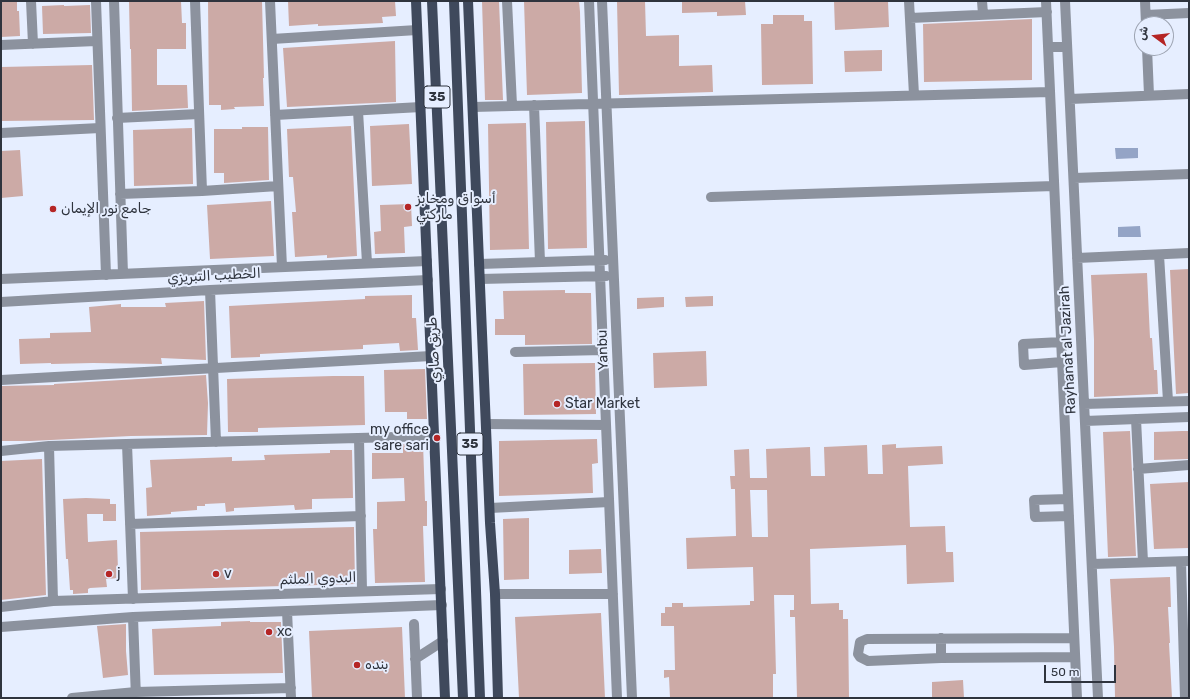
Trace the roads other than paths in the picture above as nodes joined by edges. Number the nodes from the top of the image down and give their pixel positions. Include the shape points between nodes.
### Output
1 (31, 1) edge
2 (96, 1) edge
3 (114, 1) edge
4 (195, 1) edge
5 (270, 1) edge
6 (416, 1) edge
7 (432, 1) edge
8 (454, 1) edge
9 (468, 1) edge
10 (507, 1) edge
11 (589, 1) edge
12 (602, 1) edge
13 (909, 1) edge
14 (982, 1) edge
15 (1046, 1) edge
16 (1065, 1) edge
17 (1145, 1) edge
18 (1047, 12) junction
19 (1189, 13) edge
20 (983, 14) junction
21 (1146, 16) edge
22 (1168, 16) edge
23 (910, 18) junction
24 (417, 30) junction
25 (272, 39) junction
26 (96, 42) junction
27 (33, 44) junction
28 (1, 45) edge
29 (1048, 46) junction
30 (1067, 46) junction
31 (1147, 56) edge
32 (1050, 92) junction
33 (1189, 94) edge
34 (914, 95) junction
35 (1149, 95) junction
36 (1070, 99) junction
37 (607, 103) junction
38 (593, 104) junction
39 (534, 105) junction
40 (473, 106) junction
41 (512, 106) junction
42 (421, 107) junction
43 (358, 111) junction
44 (199, 114) junction
45 (275, 115) junction
46 (117, 118) junction
47 (100, 128) junction
48 (1, 133) edge
49 (1189, 174) edge
50 (1074, 178) junction
51 (278, 186) junction
52 (1054, 186) junction
53 (202, 191) junction
54 (120, 194) junction
55 (711, 197) dead end
56 (1160, 254) junction
57 (1189, 254) edge
58 (1078, 258) junction
59 (427, 260) junction
60 (600, 260) junction
61 (613, 260) junction
62 (540, 262) junction
63 (367, 263) junction
64 (479, 264) junction
65 (282, 267) junction
66 (106, 274) junction
67 (123, 274) junction
68 (600, 276) junction
69 (614, 276) junction
70 (1, 279) edge
71 (480, 279) junction
72 (428, 280) junction
73 (210, 290) junction
74 (1, 302) edge
75 (1061, 342) junction
76 (603, 350) junction
77 (515, 352) dead end
78 (431, 356) junction
79 (1062, 362) junction
80 (213, 368) junction
81 (1, 380) edge
82 (1168, 401) junction
83 (1189, 401) edge
84 (1084, 404) junction
85 (1189, 417) edge
86 (1136, 419) junction
87 (1085, 421) junction
88 (486, 424) junction
89 (606, 425) junction
90 (434, 436) junction
91 (359, 438) junction
92 (216, 442) junction
93 (127, 444) junction
94 (49, 446) junction
95 (1, 451) edge
96 (1189, 465) edge
97 (1138, 468) junction
98 (1068, 499) junction
99 (609, 502) junction
100 (490, 508) junction
101 (361, 516) junction
102 (1069, 516) junction
103 (130, 524) junction
104 (1185, 561) edge
105 (1143, 562) junction
106 (1092, 564) junction
107 (441, 589) junction
108 (362, 591) junction
109 (495, 594) junction
110 (613, 594) junction
111 (195, 597) junction
112 (133, 598) junction
113 (53, 601) junction
114 (442, 605) junction
115 (1, 607) edge
116 (287, 611) junction
117 (196, 614) junction
118 (133, 617) junction
119 (414, 624) dead end
120 (1, 627) edge
121 (941, 638) junction
122 (1074, 638) junction
123 (443, 641) junction
124 (1186, 644) edge
125 (1075, 657) junction
126 (941, 658) junction
127 (415, 659) junction
128 (291, 693) edge
129 (136, 695) edge
130 (72, 698) edge
131 (417, 698) edge
132 (446, 698) edge
133 (463, 698) edge
134 (480, 698) edge
135 (498, 698) edge
136 (617, 698) edge
137 (632, 698) edge
138 (1077, 698) edge
139 (1098, 698) edge
140 (1185, 698) edge

1 - 27 street
2 - 26 street
3 - 46 street
4 - 44 street
5 - 25 street
6 - 24 main road
7 - 133 main road, طريق صاري / 35
8 - 134 main road, 35
9 - 40 main road
10 - 41 street
11 - 38 street, Yanbu
12 - 37 street, Yanbu
13 - 23 street
14 - 20 street
15 - 18 street, Rayhanat al Jazirah
16 - 30 street, Rayhanat al Jazirah
17 - 21 street
18 - 20 street
18 - 29 street, Rayhanat al Jazirah
19 - 22 street
20 - 23 street
23 - 34 street
24 - 25 street
24 - 42 main road
25 - 45 street
26 - 27 street
26 - 47 street
27 - 28 street
29 - 30 street
29 - 32 street, Rayhanat al Jazirah
30 - 36 street, Rayhanat al Jazirah
31 - 35 street
32 - 34 street
32 - 52 street, Rayhanat al Jazirah
33 - 35 street
34 - 37 street
35 - 36 street
36 - 50 street, Rayhanat al Jazirah
37 - 38 street
37 - 61 street, Yanbu
38 - 39 street
38 - 60 street, Yanbu
39 - 41 street
39 - 62 street
40 - 41 street
40 - 64 main road
42 - 43 street
42 - 59 main road
43 - 45 street
43 - 63 street
44 - 46 street
44 - 53 street
45 - 51 street
46 - 54 street
47 - 48 street
47 - 66 street
49 - 50 street
50 - 58 street, Rayhanat al Jazirah
51 - 53 street
51 - 65 street
52 - 55 street
52 - 75 street, Rayhanat al Jazirah
53 - 54 street
54 - 67 street
56 - 57 street
56 - 58 street
56 - 82 street
58 - 84 street, Rayhanat al Jazirah
59 - 63 street, الخطيب التبريزي
59 - 72 main road
60 - 61 street
60 - 62 street
60 - 68 street, Yanbu
61 - 69 street, Yanbu
62 - 64 street
63 - 65 street, الخطيب التبريزي
64 - 71 main road
65 - 67 street, الخطيب التبريزي
66 - 67 street, الخطيب التبريزي
66 - 70 street, الخطيب التبريزي
68 - 69 street
68 - 71 street
68 - 76 street, Yanbu
69 - 137 street, Yanbu
71 - 88 main road
72 - 73 street, الخطيب التبريزي
72 - 78 main road
73 - 74 street, الخطيب التبريزي
73 - 80 street
75 - 79 street, Rayhanat al Jazirah
75 - 79 street via 1023,344 1024,365
76 - 77 street
76 - 89 street, Yanbu
78 - 80 street
78 - 90 main road
79 - 98 street, Rayhanat al Jazirah
80 - 81 street
80 - 92 street
82 - 83 street
82 - 84 street
84 - 87 street, Rayhanat al Jazirah
85 - 86 street
86 - 87 street
86 - 97 street
87 - 106 street, Rayhanat al Jazirah
88 - 89 street
88 - 100 main road
89 - 99 street, Yanbu
90 - 91 street
90 - 107 main road
91 - 92 street
91 - 101 street
92 - 93 street
93 - 94 street
93 - 103 street
94 - 95 street
94 - 113 street
96 - 97 street
97 - 105 street
98 - 102 street, Rayhanat al Jazirah
98 - 102 street via 1034,500 1035,517
99 - 100 street
99 - 110 street, Yanbu
100 - 109 main road
101 - 103 street
101 - 108 street
102 - 122 street, Rayhanat al Jazirah
103 - 112 street
104 - 105 street
104 - 124 street
105 - 106 street
106 - 139 street, Rayhanat al Jazirah
107 - 108 street, البدوي الملثم
107 - 114 main road
108 - 111 street, البدوي الملثم
109 - 110 street
109 - 135 main road
110 - 136 street, Yanbu
111 - 112 street, البدوي الملثم
111 - 117 street
112 - 113 street, البدوي الملثم
113 - 115 street, البدوي الملثم
114 - 116 street
114 - 123 main road
116 - 117 street
116 - 128 street
117 - 118 street
118 - 120 street
118 - 129 street
119 - 127 street
121 - 122 street
121 - 126 street
121 - 126 street via 866,639 860,642 858,654 868,660
122 - 125 street, Rayhanat al Jazirah
123 - 127 street
123 - 132 main road
124 - 140 street
125 - 126 street
125 - 138 street, Rayhanat al Jazirah
127 - 131 street
128 - 129 street
129 - 130 street

